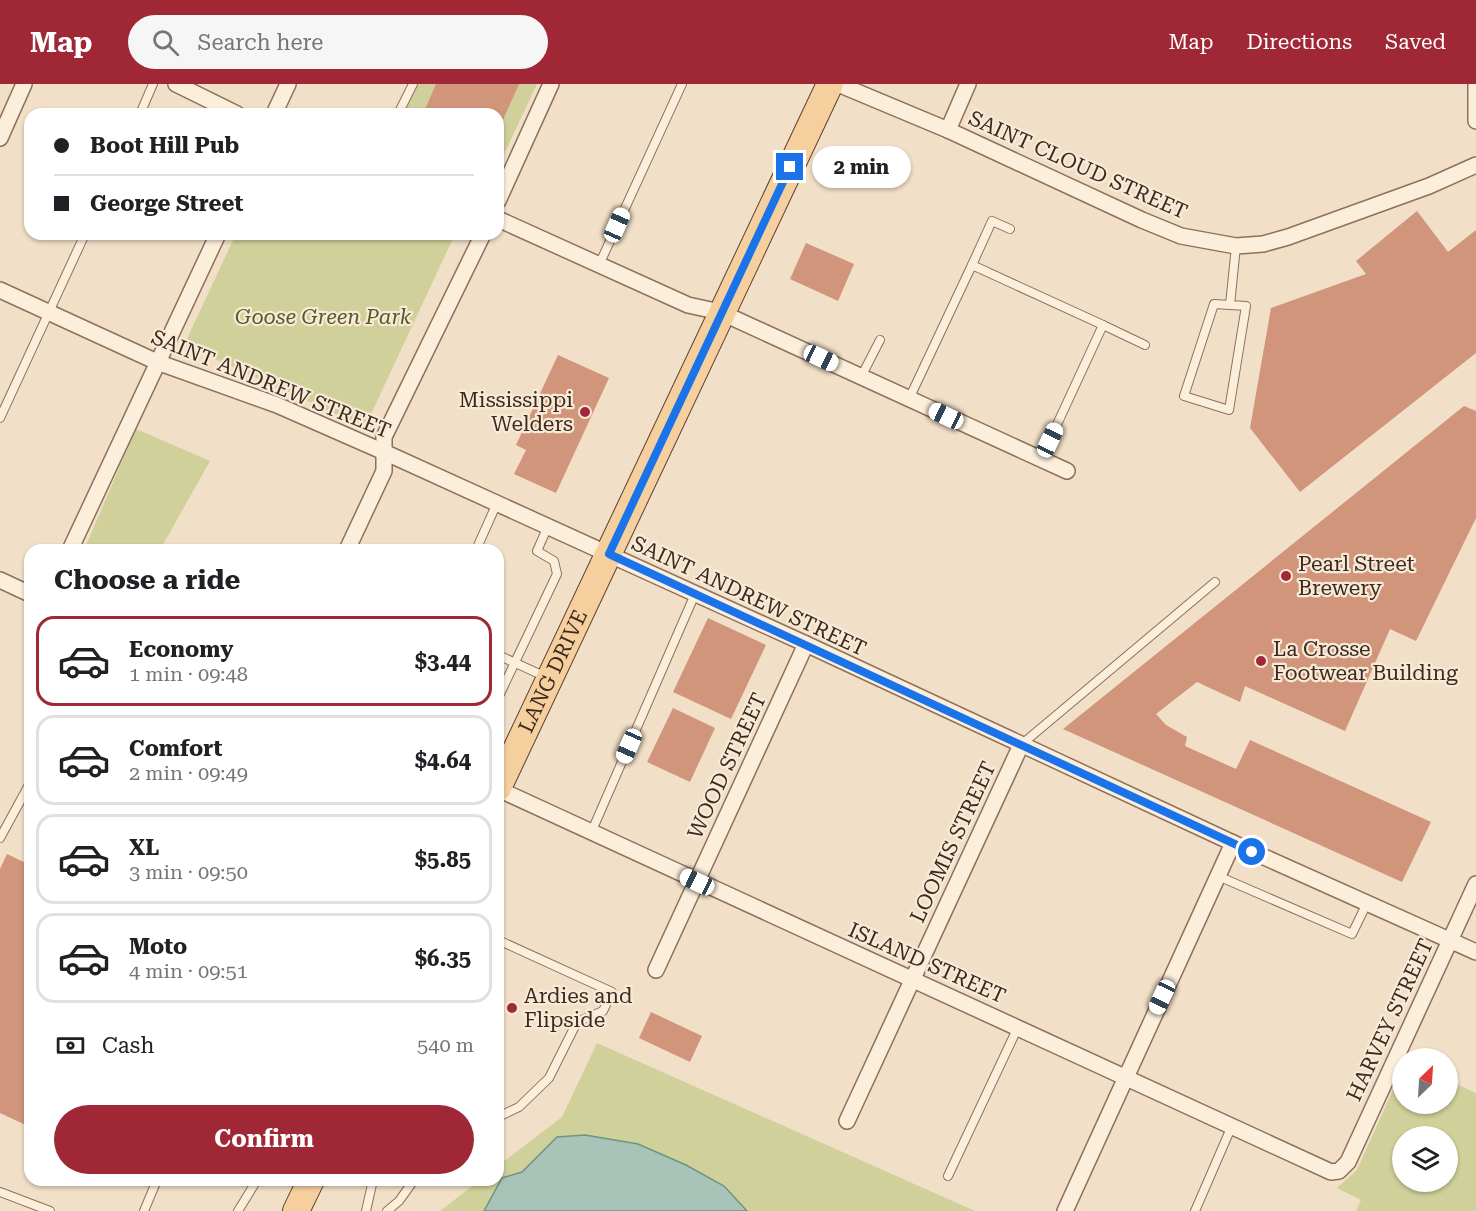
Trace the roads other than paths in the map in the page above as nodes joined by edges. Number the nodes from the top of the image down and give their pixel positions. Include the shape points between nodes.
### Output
1 (24, 84) edge
2 (153, 84) edge
3 (176, 84) edge
4 (288, 84) edge
5 (413, 84) edge
6 (552, 84) edge
7 (682, 84) edge
8 (830, 84) edge
9 (838, 84) edge
10 (968, 84) edge
11 (1476, 86) edge
12 (143, 108) edge
13 (225, 108) edge
14 (277, 108) edge
15 (401, 108) edge
16 (1476, 122) edge
17 (948, 130) junction
18 (0, 138) edge
19 (1476, 165) edge
20 (504, 188) edge
21 (504, 222) edge
22 (1010, 229) dead end
23 (82, 240) edge
24 (215, 240) edge
25 (480, 240) edge
26 (1236, 246) junction
27 (599, 265) junction
28 (972, 266) junction
29 (0, 290) edge
30 (1230, 305) junction
31 (720, 312) junction
32 (49, 313) junction
33 (1103, 325) junction
34 (880, 340) dead end
35 (1144, 345) dead end
36 (157, 362) junction
37 (861, 376) junction
38 (909, 399) junction
39 (0, 418) edge
40 (384, 452) junction
41 (1041, 459) junction
42 (1067, 471) dead end
43 (497, 504) junction
44 (548, 526) junction
45 (73, 544) edge
46 (350, 544) edge
47 (479, 544) edge
48 (609, 554) junction
49 (0, 580) edge
50 (1215, 582) dead end
51 (24, 591) edge
52 (695, 594) junction
53 (806, 644) junction
54 (504, 658) edge
55 (515, 663) junction
56 (504, 678) edge
57 (549, 679) junction
58 (1021, 745) junction
59 (504, 775) edge
60 (504, 791) edge
61 (24, 794) edge
62 (591, 832) junction
63 (0, 838) edge
64 (1233, 843) junction
65 (1218, 876) junction
66 (697, 882) junction
67 (1476, 884) edge
68 (1367, 903) junction
69 (1450, 940) junction
70 (504, 943) edge
71 (1476, 952) edge
72 (656, 970) dead end
73 (913, 978) junction
74 (1018, 1027) junction
75 (1125, 1077) junction
76 (504, 1114) edge
77 (847, 1120) dead end
78 (1232, 1128) junction
79 (1339, 1171) joint
80 (948, 1176) dead end
81 (154, 1186) edge
82 (253, 1186) edge
83 (309, 1186) edge
84 (372, 1186) edge
85 (410, 1186) edge
86 (0, 1192) edge
87 (300, 1208) edge
88 (50, 1211) edge
89 (144, 1211) edge
90 (238, 1211) edge
91 (366, 1211) edge
92 (387, 1211) edge
93 (1065, 1211) edge
94 (1195, 1211) edge

1 - 18 street
2 - 12 lane
3 - 13 street
4 - 14 street
5 - 15 lane
6 - 20 street
7 - 27 lane
8 - 31 main road, LANG DRIVE
9 - 17 street, SAINT CLOUD STREET
10 - 17 street
11 - 16 street
17 - 26 street, SAINT CLOUD STREET via 1181,236
19 - 26 street, SAINT CLOUD STREET via 1288,237
21 - 27 street
22 - 28 lane via 992,221
23 - 32 lane
24 - 36 street
25 - 40 street via 384,437
26 - 30 lane
27 - 31 street via 688,304
28 - 33 lane
28 - 38 lane
29 - 32 street, SAINT ANDREW STREET
30 - 30 lane via 1246,306 1229,410 1184,396 1214,304
31 - 37 street
31 - 48 main road, LANG DRIVE
32 - 36 street, SAINT ANDREW STREET
32 - 39 lane
33 - 35 lane
33 - 41 lane
34 - 37 lane
36 - 40 street, SAINT ANDREW STREET via 277,405
36 - 45 street
37 - 38 street
38 - 41 street
40 - 43 street, SAINT ANDREW STREET
40 - 46 street via 384,471
41 - 42 street
43 - 44 street, SAINT ANDREW STREET
43 - 47 lane
44 - 48 street, SAINT ANDREW STREET
44 - 55 lane via 537,551 554,561 557,574
48 - 52 street, SAINT ANDREW STREET
48 - 57 main road, LANG DRIVE
49 - 51 street
50 - 58 lane
52 - 53 street, SAINT ANDREW STREET
52 - 62 lane
53 - 58 street, SAINT ANDREW STREET
53 - 66 street, WOOD STREET
54 - 55 lane
55 - 56 lane
55 - 57 lane
57 - 59 main road, LANG DRIVE
58 - 64 street, SAINT ANDREW STREET
58 - 73 street, LOOMIS STREET
60 - 62 street, ISLAND STREET
61 - 63 lane
62 - 66 street, ISLAND STREET
64 - 65 street
64 - 68 street, SAINT ANDREW STREET
65 - 68 lane via 1352,934
65 - 75 street
66 - 72 street, WOOD STREET
66 - 73 street, ISLAND STREET
67 - 69 street, HARVEY STREET
68 - 69 street, SAINT ANDREW STREET
69 - 71 street, SAINT ANDREW STREET
69 - 79 street, HARVEY STREET via 1356,1146
70 - 76 lane via 612,992 603,1011 577,1022 549,1078 519,1107
73 - 74 street, ISLAND STREET
73 - 77 street, LOOMIS STREET
74 - 75 street, ISLAND STREET
74 - 80 lane
75 - 78 street, ISLAND STREET
75 - 93 street
78 - 79 street, ISLAND STREET via 1325,1170
78 - 94 lane
81 - 89 lane
82 - 90 lane
83 - 87 main road
84 - 91 lane
85 - 92 lane
86 - 88 lane

